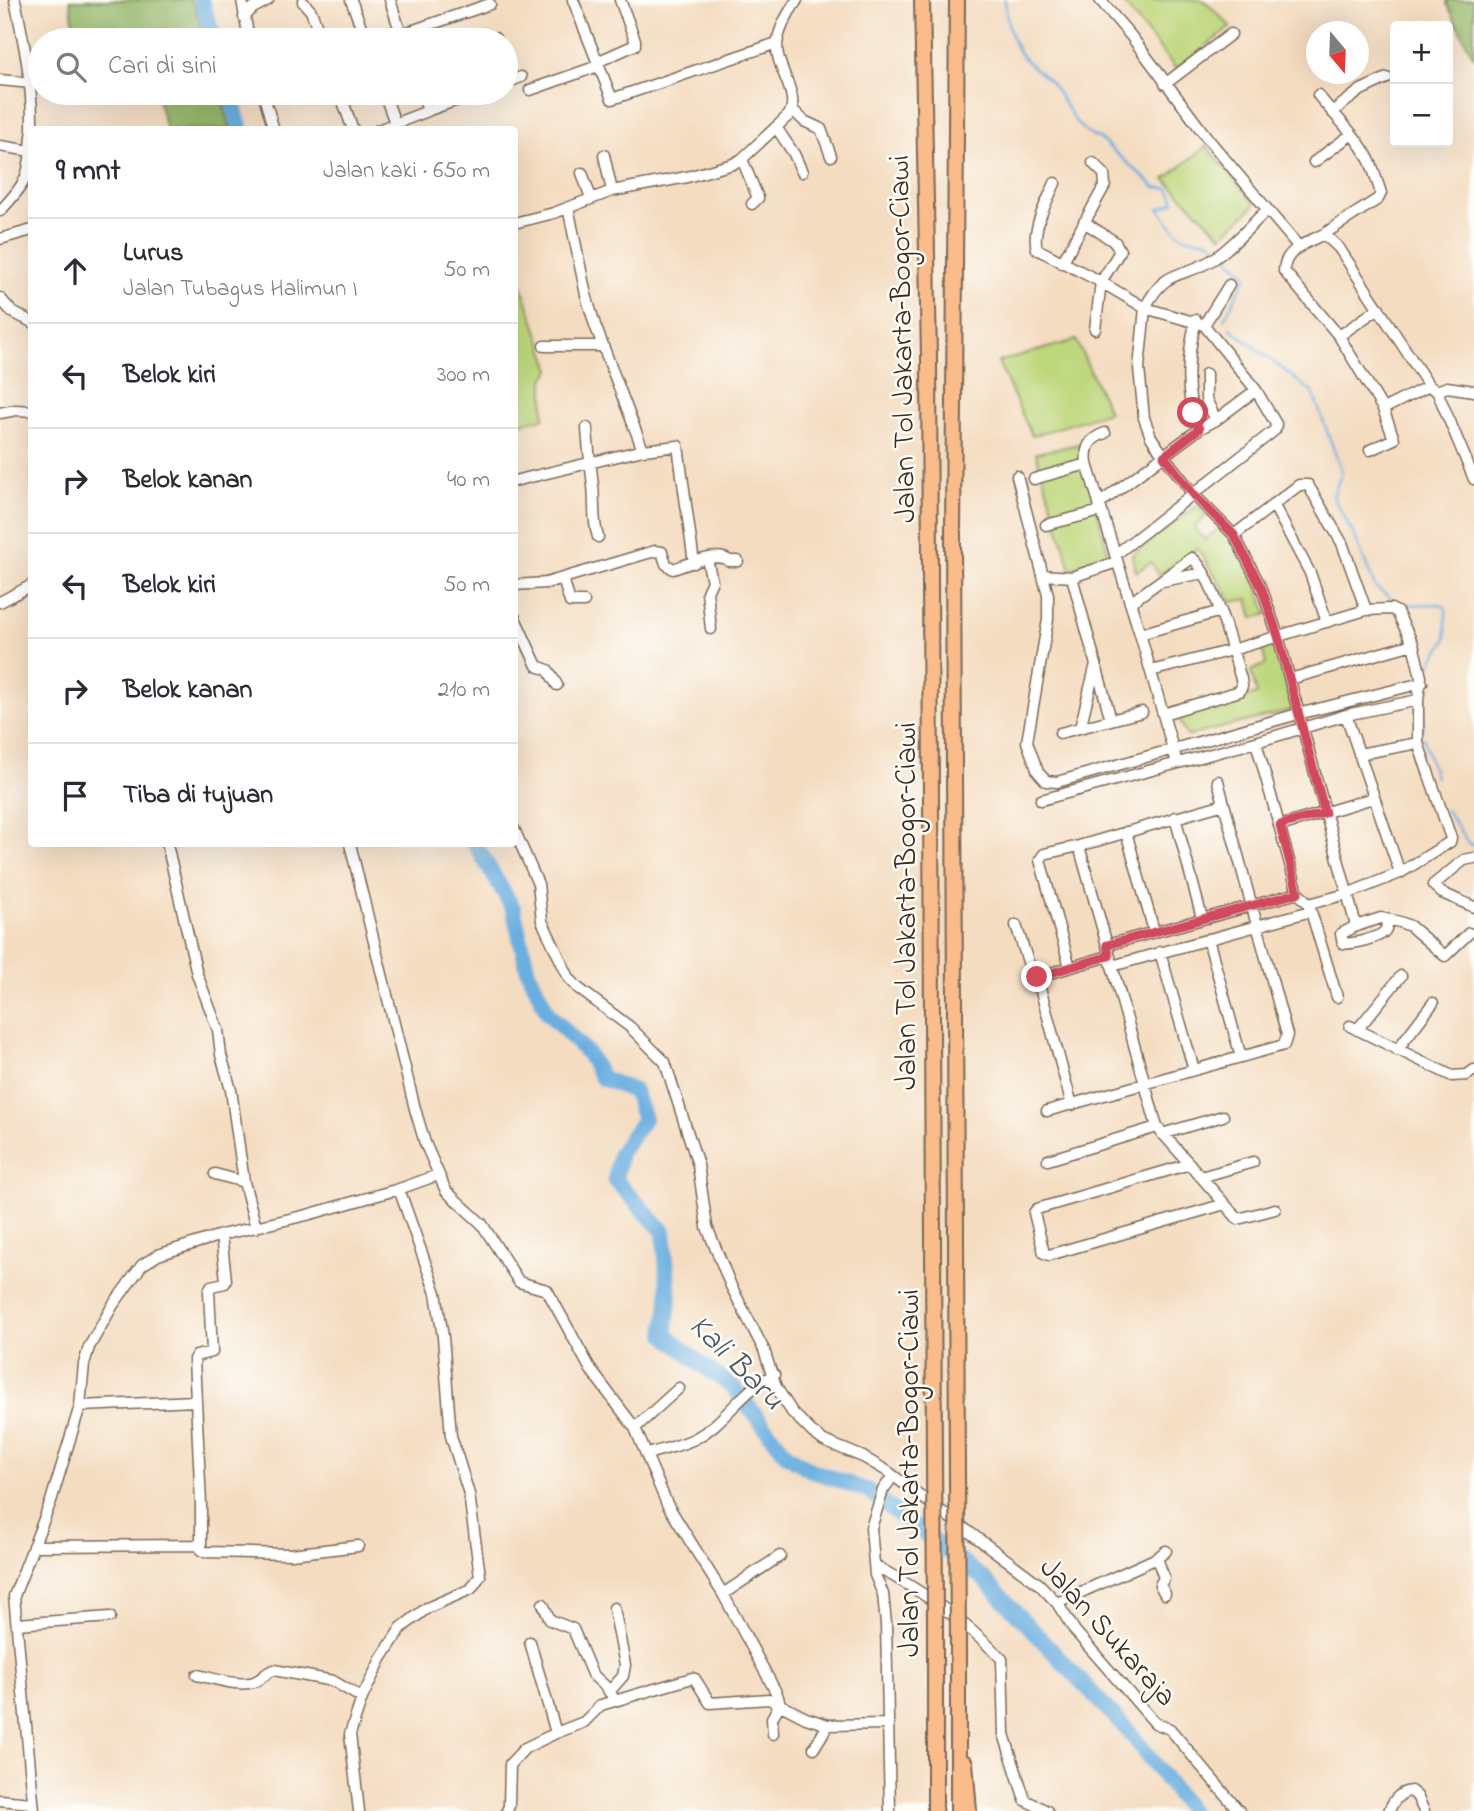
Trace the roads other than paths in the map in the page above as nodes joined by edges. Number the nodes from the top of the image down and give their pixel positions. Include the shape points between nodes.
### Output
1 (15, 0) edge
2 (242, 0) edge
3 (268, 0) edge
4 (351, 0) edge
5 (390, 0) edge
6 (573, 0) edge
7 (620, 0) edge
8 (797, 0) edge
9 (922, 0) edge
10 (957, 0) edge
11 (1100, 0) edge
12 (303, 2) dead end
13 (490, 4) dead end
14 (244, 17) junction
15 (246, 28) edge
16 (318, 28) edge
17 (362, 28) edge
18 (399, 28) edge
19 (426, 28) edge
20 (1231, 34) dead end
21 (777, 43) junction
22 (28, 61) edge
23 (598, 64) junction
24 (521, 77) dead end
25 (518, 78) edge
26 (1387, 78) dead end
27 (0, 80) edge
28 (28, 83) edge
29 (1165, 84) junction
30 (530, 90) dead end
31 (1318, 94) dead end
32 (31, 105) edge
33 (267, 105) edge
34 (345, 105) edge
35 (388, 105) edge
36 (427, 105) edge
37 (443, 105) edge
38 (792, 109) junction
39 (429, 110) junction
40 (1332, 112) junction
41 (395, 123) junction
42 (32, 126) edge
43 (273, 126) edge
44 (352, 126) edge
45 (388, 126) edge
46 (776, 127) junction
47 (1352, 134) junction
48 (0, 146) edge
49 (28, 150) edge
50 (604, 155) dead end
51 (831, 156) dead end
52 (742, 159) junction
53 (1314, 162) dead end
54 (1093, 163) dead end
55 (802, 172) dead end
56 (28, 173) edge
57 (582, 173) dead end
58 (1055, 183) dead end
59 (612, 191) junction
60 (592, 198) junction
61 (752, 204) dead end
62 (568, 207) junction
63 (1267, 210) junction
64 (0, 211) edge
65 (518, 222) edge
66 (1084, 222) junction
67 (28, 231) edge
68 (1324, 234) junction
69 (0, 239) edge
70 (1298, 246) junction
71 (1062, 263) junction
72 (1101, 282) junction
73 (1229, 285) dead end
74 (0, 298) edge
75 (1145, 308) junction
76 (1378, 308) junction
77 (28, 320) edge
78 (1200, 323) junction
79 (1095, 329) dead end
80 (1339, 336) junction
81 (544, 346) dead end
82 (603, 346) junction
83 (1206, 374) dead end
84 (1433, 388) junction
85 (1256, 390) junction
86 (1474, 391) edge
87 (1383, 409) junction
88 (28, 411) edge
89 (0, 413) edge
90 (1216, 420) junction
91 (587, 428) dead end
92 (1199, 429) junction
93 (1105, 433) dead end
94 (643, 450) junction
95 (1370, 450) dead end
96 (1164, 456) junction
97 (589, 463) junction
98 (1087, 464) junction
99 (1017, 476) dead end
100 (1034, 479) dead end
101 (1474, 479) edge
102 (518, 480) edge
103 (1194, 495) junction
104 (1273, 504) junction
105 (1100, 507) junction
106 (1046, 525) dead end
107 (1234, 535) junction
108 (598, 537) dead end
109 (1116, 558) junction
110 (707, 559) junction
111 (738, 561) dead end
112 (694, 563) junction
113 (1203, 573) junction
114 (1043, 575) junction
115 (1072, 576) junction
116 (564, 579) junction
117 (1159, 582) junction
118 (518, 585) edge
119 (28, 587) edge
120 (0, 602) edge
121 (584, 602) dead end
122 (1129, 603) junction
123 (1366, 610) junction
124 (1220, 611) junction
125 (1327, 622) junction
126 (518, 625) edge
127 (711, 629) dead end
128 (1140, 634) junction
129 (1278, 636) junction
130 (1413, 644) junction
131 (1232, 650) junction
132 (1096, 663) junction
133 (1151, 671) junction
134 (1290, 679) junction
135 (1422, 683) junction
136 (557, 685) dead end
137 (1418, 700) junction
138 (1142, 712) dead end
139 (1163, 714) junction
140 (1298, 714) junction
141 (1346, 715) junction
142 (1111, 720) junction
143 (1080, 727) junction
144 (1303, 729) junction
145 (1060, 733) dead end
146 (1256, 742) junction
147 (1418, 743) junction
148 (1173, 748) junction
149 (1359, 754) junction
150 (1177, 763) junction
151 (1219, 781) dead end
152 (1373, 798) junction
153 (1041, 800) dead end
154 (1224, 804) junction
155 (1325, 813) junction
156 (1175, 817) junction
157 (1280, 825) junction
158 (1126, 832) junction
159 (518, 838) edge
160 (1079, 846) junction
161 (168, 847) edge
162 (351, 847) edge
163 (1474, 858) edge
164 (1399, 873) junction
165 (1298, 893) junction
166 (1347, 894) junction
167 (1253, 906) junction
168 (1474, 907) edge
169 (1310, 908) junction
170 (1202, 918) junction
171 (954, 920) junction
172 (930, 921) junction
173 (1388, 921) junction
174 (1258, 924) junction
175 (1016, 925) dead end
176 (1356, 926) junction
177 (1154, 931) junction
178 (1469, 933) dead end
179 (1208, 939) junction
180 (1107, 945) junction
181 (1160, 952) junction
182 (1110, 961) junction
183 (1070, 967) junction
184 (1401, 976) dead end
185 (1037, 977) junction
186 (1338, 997) dead end
187 (1433, 1003) dead end
188 (1397, 1049) junction
189 (1241, 1056) junction
190 (1194, 1070) junction
191 (1474, 1070) edge
192 (1144, 1084) junction
193 (1072, 1105) junction
194 (1047, 1111) dead end
195 (1223, 1116) dead end
196 (1160, 1131) junction
197 (1048, 1160) dead end
198 (1253, 1161) dead end
199 (1190, 1164) junction
200 (215, 1174) dead end
201 (438, 1175) junction
202 (1201, 1177) junction
203 (244, 1182) junction
204 (399, 1189) junction
205 (1225, 1204) junction
206 (1275, 1209) dead end
207 (256, 1228) junction
208 (221, 1235) junction
209 (774, 1375) junction
210 (679, 1388) dead end
211 (196, 1401) junction
212 (80, 1406) junction
213 (635, 1427) junction
214 (648, 1454) junction
215 (893, 1476) junction
216 (199, 1545) junction
217 (33, 1546) junction
218 (358, 1546) dead end
219 (780, 1556) dead end
220 (875, 1566) junction
221 (723, 1594) junction
222 (1165, 1594) dead end
223 (1057, 1603) junction
224 (543, 1604) dead end
225 (614, 1608) dead end
226 (110, 1617) dead end
227 (17, 1624) junction
228 (530, 1642) dead end
229 (197, 1675) dead end
230 (612, 1696) junction
231 (362, 1698) junction
232 (780, 1704) junction
233 (958, 1717) junction
234 (889, 1724) junction
235 (828, 1725) junction
236 (556, 1732) junction
237 (773, 1734) dead end
238 (814, 1748) dead end
239 (0, 1800) edge
240 (33, 1807) edge
241 (511, 1809) edge
242 (359, 1811) edge
243 (890, 1811) edge
244 (935, 1811) edge
245 (958, 1811) edge
246 (970, 1811) edge
247 (1047, 1811) edge
248 (1239, 1811) edge
249 (1389, 1811) edge
250 (1424, 1811) edge

1 - 22 street
2 - 14 street
3 - 14 street
4 - 17 street
5 - 18 street
6 - 23 street
7 - 23 street via 635,45
8 - 21 street
9 - 172 highway, Jalan Tol Jakarta–Bogor–Ciawi via 929,370
10 - 171 highway, Jalan Tol Jakarta–Bogor–Ciawi
11 - 29 street
12 - 16 street
13 - 19 street
14 - 15 street
20 - 29 street
21 - 23 street via 612,99
21 - 38 street
23 - 30 street
24 - 25 street
26 - 40 street
27 - 28 street
29 - 63 street
31 - 40 street
32 - 42 street
33 - 43 street
34 - 44 street
35 - 41 street
36 - 39 street
37 - 39 street
38 - 46 street
38 - 51 street via 821,129
39 - 41 street
40 - 47 street
41 - 45 street
46 - 52 street
46 - 55 street
47 - 53 street
47 - 68 street via 1381,193
48 - 49 street
50 - 59 street
52 - 59 street via 688,177
52 - 61 street via 758,198
54 - 66 street via 1104,174 1105,185
56 - 64 street
57 - 60 street
58 - 71 street via 1035,246
59 - 60 street
60 - 62 street
62 - 65 street
62 - 82 street via 586,295
63 - 70 street
63 - 75 street via 1212,260 1169,278
66 - 71 street
66 - 72 street via 1118,247 1118,256
67 - 69 street
68 - 70 street
68 - 76 street via 1339,248
70 - 80 street via 1287,258 1284,271
71 - 72 street
72 - 75 street
72 - 79 street
73 - 78 street
74 - 77 street via 12,312
75 - 78 street
75 - 96 street via 1139,368 1142,410 1151,437
76 - 80 street
76 - 84 street
78 - 85 street
78 - 92 street via 1187,364
80 - 87 street
81 - 82 street
82 - 94 street
83 - 90 street via 1206,399
84 - 86 street
84 - 87 street
84 - 101 street
85 - 90 street
85 - 103 street via 1275,421 1275,430
87 - 95 street via 1394,439
88 - 89 street
90 - 92 street
91 - 97 street
92 - 96 street
93 - 98 street via 1091,440
94 - 97 street
94 - 112 street via 680,448
96 - 103 street
96 - 105 street
97 - 102 street
97 - 108 street
98 - 100 street
98 - 105 street
99 - 114 street
103 - 107 street
103 - 109 street
104 - 107 street
104 - 123 street via 1299,485 1308,485 1342,543
104 - 125 street via 1310,573
105 - 106 street
105 - 109 street
107 - 129 street via 1262,589
109 - 115 street
109 - 122 street
110 - 111 street via 719,556
110 - 112 street
110 - 127 street via 712,581 707,592
112 - 116 street via 673,569 662,552 655,551
113 - 117 street
113 - 117 street via 1192,558
113 - 124 street
114 - 115 street
114 - 148 street via 1048,619 1027,742 1041,777 1057,782
115 - 132 street
116 - 118 street
116 - 121 street via 569,602
117 - 122 street
119 - 120 street
122 - 128 street
123 - 125 street
123 - 130 street via 1391,610 1400,616
124 - 128 street
124 - 131 street
125 - 129 street
126 - 136 street via 537,666 548,670
128 - 133 street
129 - 131 street
129 - 134 street
130 - 134 street
130 - 135 street
131 - 133 street
131 - 139 street via 1240,691
132 - 142 street
132 - 143 street
133 - 139 street
134 - 140 street
135 - 137 street
135 - 140 street
137 - 141 street
137 - 147 street
138 - 142 street
139 - 148 street
140 - 144 street
140 - 148 street
141 - 144 street
141 - 149 street
142 - 143 street
143 - 145 street
144 - 146 street
144 - 155 street
146 - 150 street
146 - 157 street
147 - 149 street
147 - 164 street via 1451,838
148 - 150 street
149 - 152 street
150 - 153 street
151 - 154 street
152 - 155 street
152 - 164 street
154 - 156 street
154 - 167 street
155 - 157 street
155 - 166 street
156 - 158 street
156 - 170 street
157 - 165 street
158 - 160 street
158 - 177 street
159 - 209 street, Jalan Sukaraja via 538,884 542,921 569,978 665,1062 698,1165 707,1227
160 - 180 street
160 - 183 street via 1044,854 1040,860
161 - 203 street via 199,981 218,1030
162 - 201 street via 415,1110
163 - 168 street via 1464,860 1433,885
164 - 166 street
165 - 167 street
165 - 169 street
166 - 169 street
166 - 176 street
167 - 170 street
167 - 174 street
169 - 174 street
169 - 186 street
170 - 177 street
171 - 172 highway
171 - 233 highway, Jalan Tol Jakarta–Bogor–Ciawi, bridge
172 - 244 highway, Jalan Tol Jakarta–Bogor–Ciawi, bridge
173 - 176 street via 1381,918
173 - 176 street via 1382,934 1343,943 1341,934
173 - 178 street via 1410,926 1445,956
174 - 179 street
174 - 189 street via 1287,1035 1284,1045
175 - 185 street via 1032,974
177 - 180 street
179 - 181 street
179 - 189 street
180 - 182 street
181 - 182 street
181 - 190 street
182 - 183 street
182 - 192 street
183 - 185 street
184 - 188 street via 1353,1028
185 - 193 street
187 - 188 street
188 - 191 street via 1452,1076
189 - 190 street
190 - 192 street
192 - 193 street
192 - 196 street
193 - 194 street
195 - 196 street
196 - 197 street
196 - 199 street
198 - 202 street
199 - 202 street
199 - 205 street via 1037,1209 1034,1213 1044,1253
200 - 203 street
201 - 204 street
201 - 213 street via 446,1191 482,1224 519,1282 547,1290 591,1370
202 - 205 street
203 - 207 street
204 - 207 street
204 - 231 street via 436,1293 451,1436 469,1494 480,1576 471,1589 427,1608 401,1628
205 - 206 street via 1238,1219
207 - 208 street
208 - 211 street via 226,1280 209,1288 212,1350 194,1359
208 - 212 street via 158,1255 142,1265 89,1347
209 - 214 street via 757,1382 697,1437
209 - 215 street, Jalan Sukaraja via 776,1387 800,1422 824,1440
210 - 213 street
211 - 212 street
211 - 216 street
212 - 217 street
213 - 214 street
214 - 221 street via 667,1504
215 - 220 street via 883,1490 871,1528
215 - 223 street, Jalan Sukaraja via 1003,1556
216 - 217 street
216 - 218 street via 205,1552 291,1554
217 - 227 street via 14,1596
219 - 221 street
220 - 234 street via 886,1624
220 - 247 street via 917,1588 968,1626 1002,1659 1004,1734 1025,1800
221 - 232 street
222 - 223 street via 1160,1585 1164,1578 1162,1555
223 - 248 street, Jalan Sukaraja via 1137,1703 1155,1723 1170,1729
224 - 230 street via 550,1620 573,1629 592,1674
225 - 230 street via 625,1665
226 - 227 street
227 - 240 street
228 - 236 street
229 - 231 street via 244,1683 274,1670 333,1681
230 - 232 street via 692,1678 710,1703 769,1699
230 - 236 street via 584,1722
231 - 242 street via 350,1734
232 - 235 street
232 - 237 street via 772,1718
233 - 245 highway, Jalan Tol Jakarta–Bogor–Ciawi
233 - 246 highway
234 - 235 street
234 - 243 street
235 - 238 street
236 - 241 street via 526,1748 510,1764
239 - 240 street
249 - 250 street via 1395,1799 1411,1791

